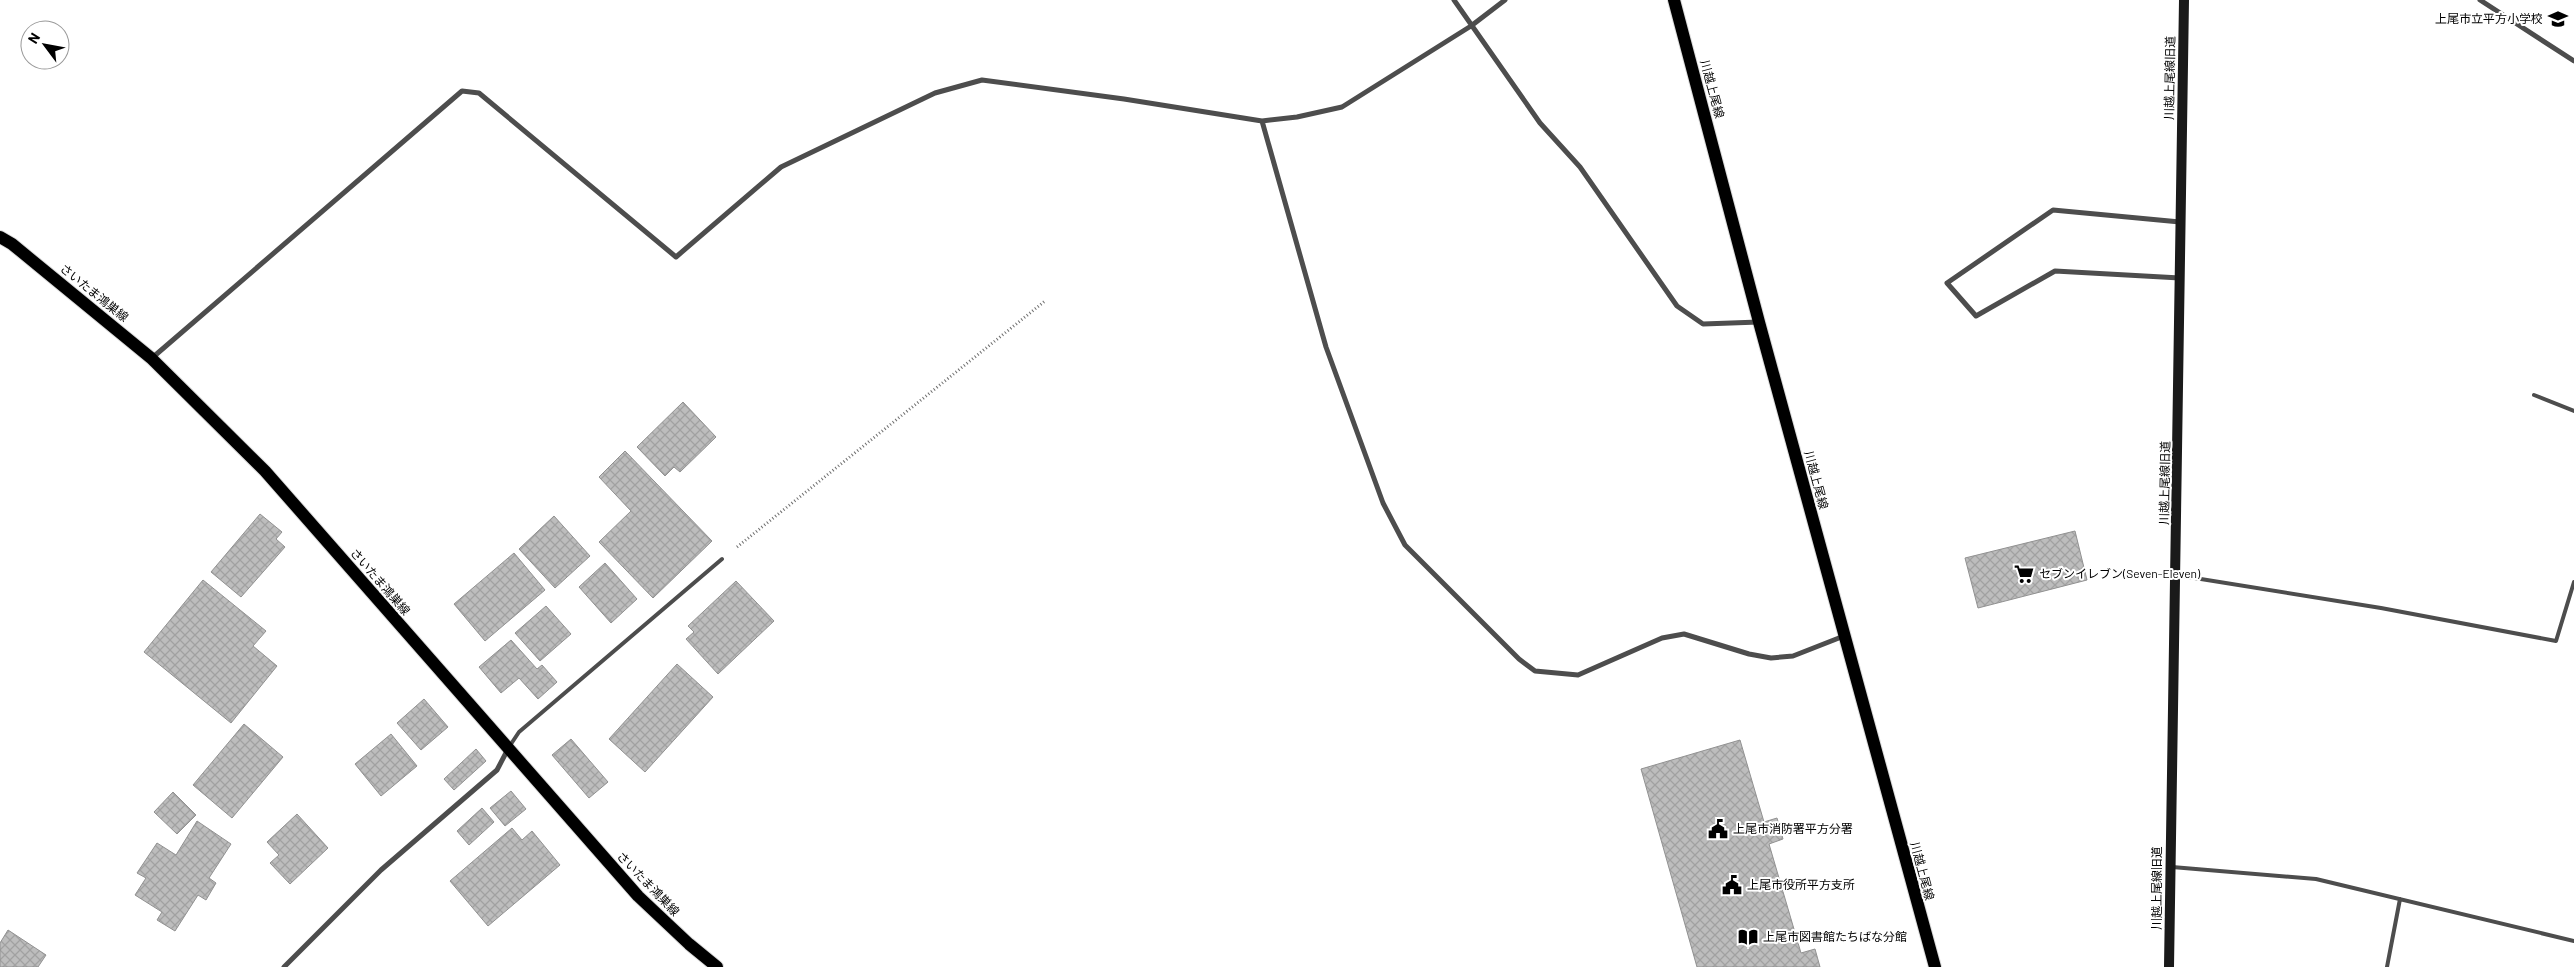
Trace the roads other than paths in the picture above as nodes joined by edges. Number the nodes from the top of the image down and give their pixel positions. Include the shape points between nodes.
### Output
1 (1454, 0) edge
2 (1505, 0) edge
3 (1674, 0) edge
4 (2184, 0) edge
5 (2480, 0) edge
6 (1471, 26) junction
7 (2574, 61) edge
8 (1262, 121) junction
9 (2180, 222) junction
10 (0, 237) edge
11 (2180, 278) junction
12 (1759, 322) junction
13 (151, 358) junction
14 (2534, 395) dead end
15 (2574, 411) edge
16 (722, 560) road end
17 (2176, 576) junction
18 (2574, 582) edge
19 (1845, 636) junction
20 (508, 749) junction
21 (2169, 867) junction
22 (2400, 899) junction
23 (2574, 941) edge
24 (284, 967) edge
25 (718, 967) edge
26 (1935, 967) edge
27 (2169, 967) edge
28 (2387, 967) edge

1 - 6 street
2 - 6 street
3 - 12 main road, 川越上尾線
4 - 9 street, 川越上尾線旧道
5 - 7 street
6 - 8 street via 1342,107 1297,118
6 - 12 street via 1540,123 1580,167 1677,306 1703,324
8 - 13 street via 982,80 935,93 781,167 676,257 479,93 462,91
8 - 19 street via 1326,347 1383,504 1404,545 1519,660 1535,671 1578,675 1662,638 1684,634 1771,658 1793,656
9 - 11 street, 川越上尾線旧道
9 - 11 street via 2053,210 1947,283 1976,316 2055,271
10 - 13 main road, さいたま鴻巣線
11 - 17 street, 川越上尾線旧道
12 - 19 main road, 川越上尾線
13 - 20 main road, さいたま鴻巣線 via 265,471
14 - 15 lane
16 - 20 lane via 519,732
17 - 18 lane via 2381,608 2556,641
17 - 21 street, 川越上尾線旧道
19 - 26 main road, 川越上尾線
20 - 24 street via 497,770 381,870
20 - 25 main road, さいたま鴻巣線 via 638,896
21 - 22 lane via 2291,875
21 - 27 street, 川越上尾線旧道
22 - 23 lane
22 - 28 lane

